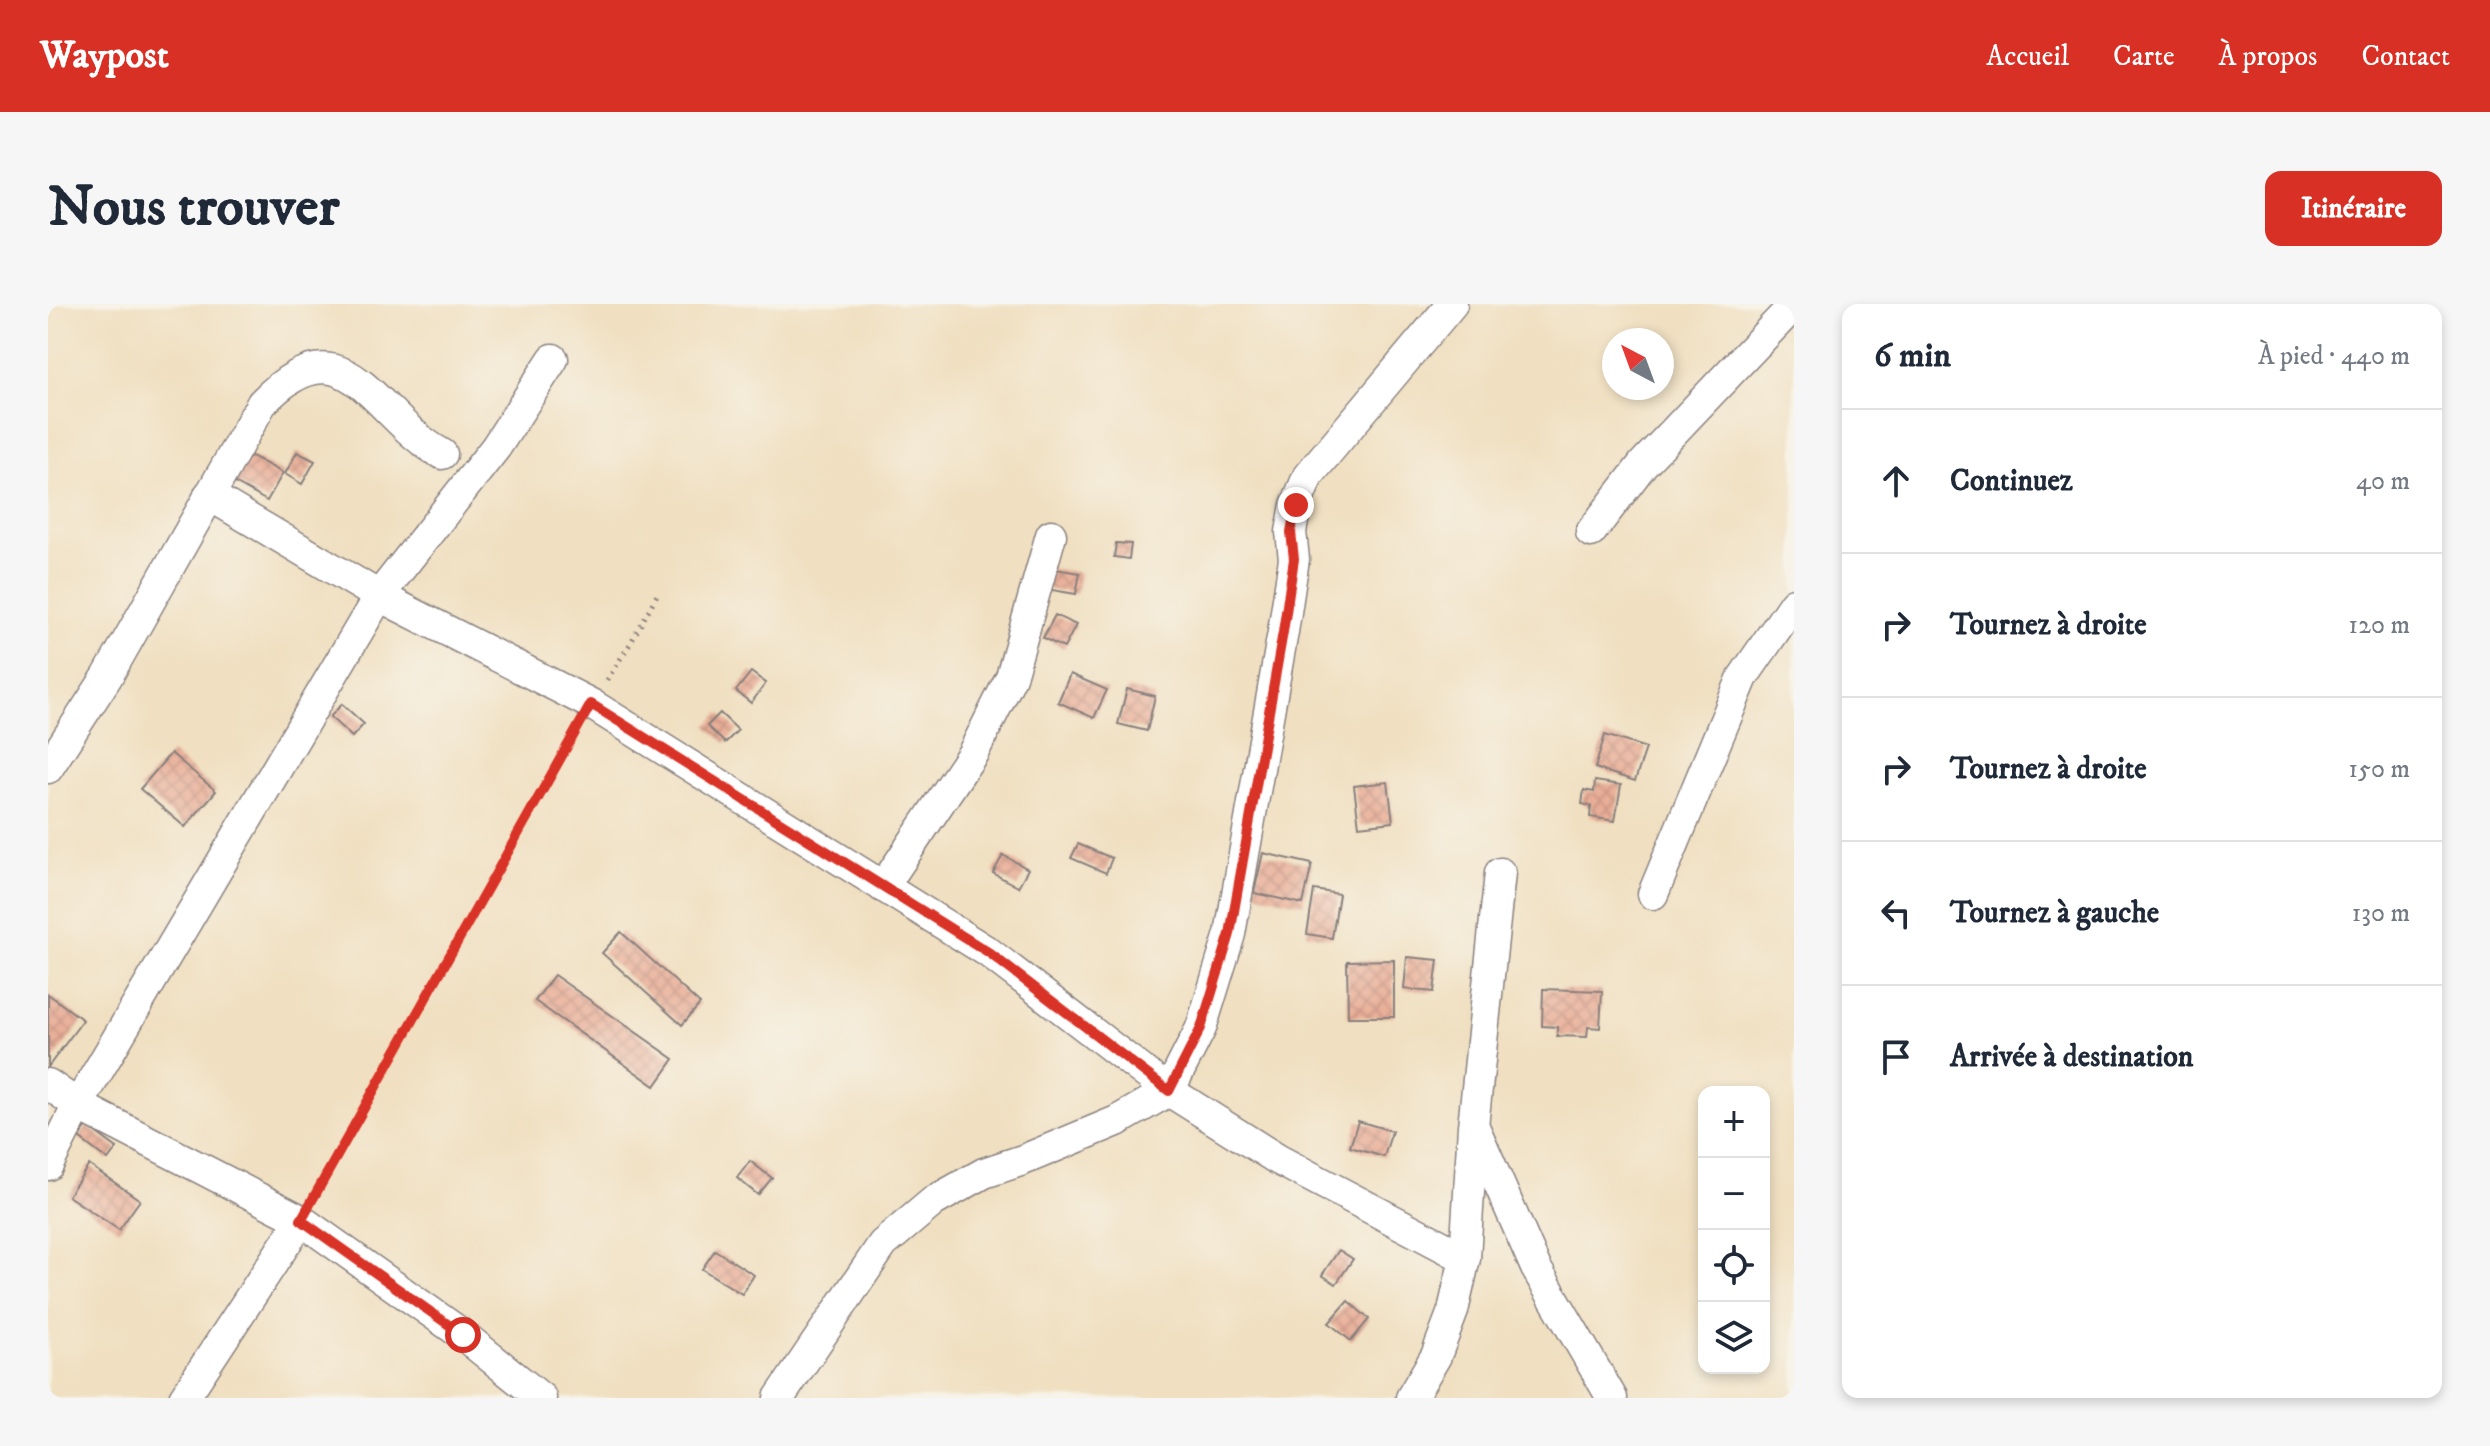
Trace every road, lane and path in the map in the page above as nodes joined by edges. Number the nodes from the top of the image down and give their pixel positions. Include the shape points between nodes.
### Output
1 (1452, 304) edge
2 (1794, 305) edge
3 (553, 359) dead end
4 (442, 454) dead end
5 (209, 495) junction
6 (1591, 532) dead end
7 (1051, 535) dead end
8 (658, 593) dead end
9 (379, 596) junction
10 (1794, 603) edge
11 (591, 704) junction
12 (48, 768) edge
13 (1500, 873) dead end
14 (883, 887) junction
15 (1653, 894) dead end
16 (48, 1084) edge
17 (1169, 1091) junction
18 (78, 1105) junction
19 (1473, 1126) junction
20 (48, 1165) edge
21 (301, 1220) junction
22 (1465, 1258) junction
23 (184, 1398) edge
24 (541, 1398) edge
25 (779, 1398) edge
26 (1411, 1398) edge
27 (1612, 1398) edge

1 - 17 street via 1308,476 1296,505 1283,632 1230,934 1201,1028
2 - 6 street via 1643,464
3 - 9 street via 496,447
4 - 5 street via 422,443 344,372 312,368 281,384 262,403
5 - 9 street
5 - 12 street via 107,677
7 - 14 street via 1011,677 973,753
8 - 11 path
9 - 11 street
9 - 18 street
10 - 15 street via 1743,677
11 - 14 street
11 - 21 path
13 - 19 street
14 - 17 street via 988,952
16 - 18 street
17 - 22 street via 1277,1159
17 - 25 street via 1117,1121 984,1173 934,1201 883,1244
18 - 20 street
18 - 21 street
19 - 22 street
19 - 27 street via 1536,1268
21 - 23 street
21 - 24 street via 463,1335
22 - 26 street via 1436,1356

